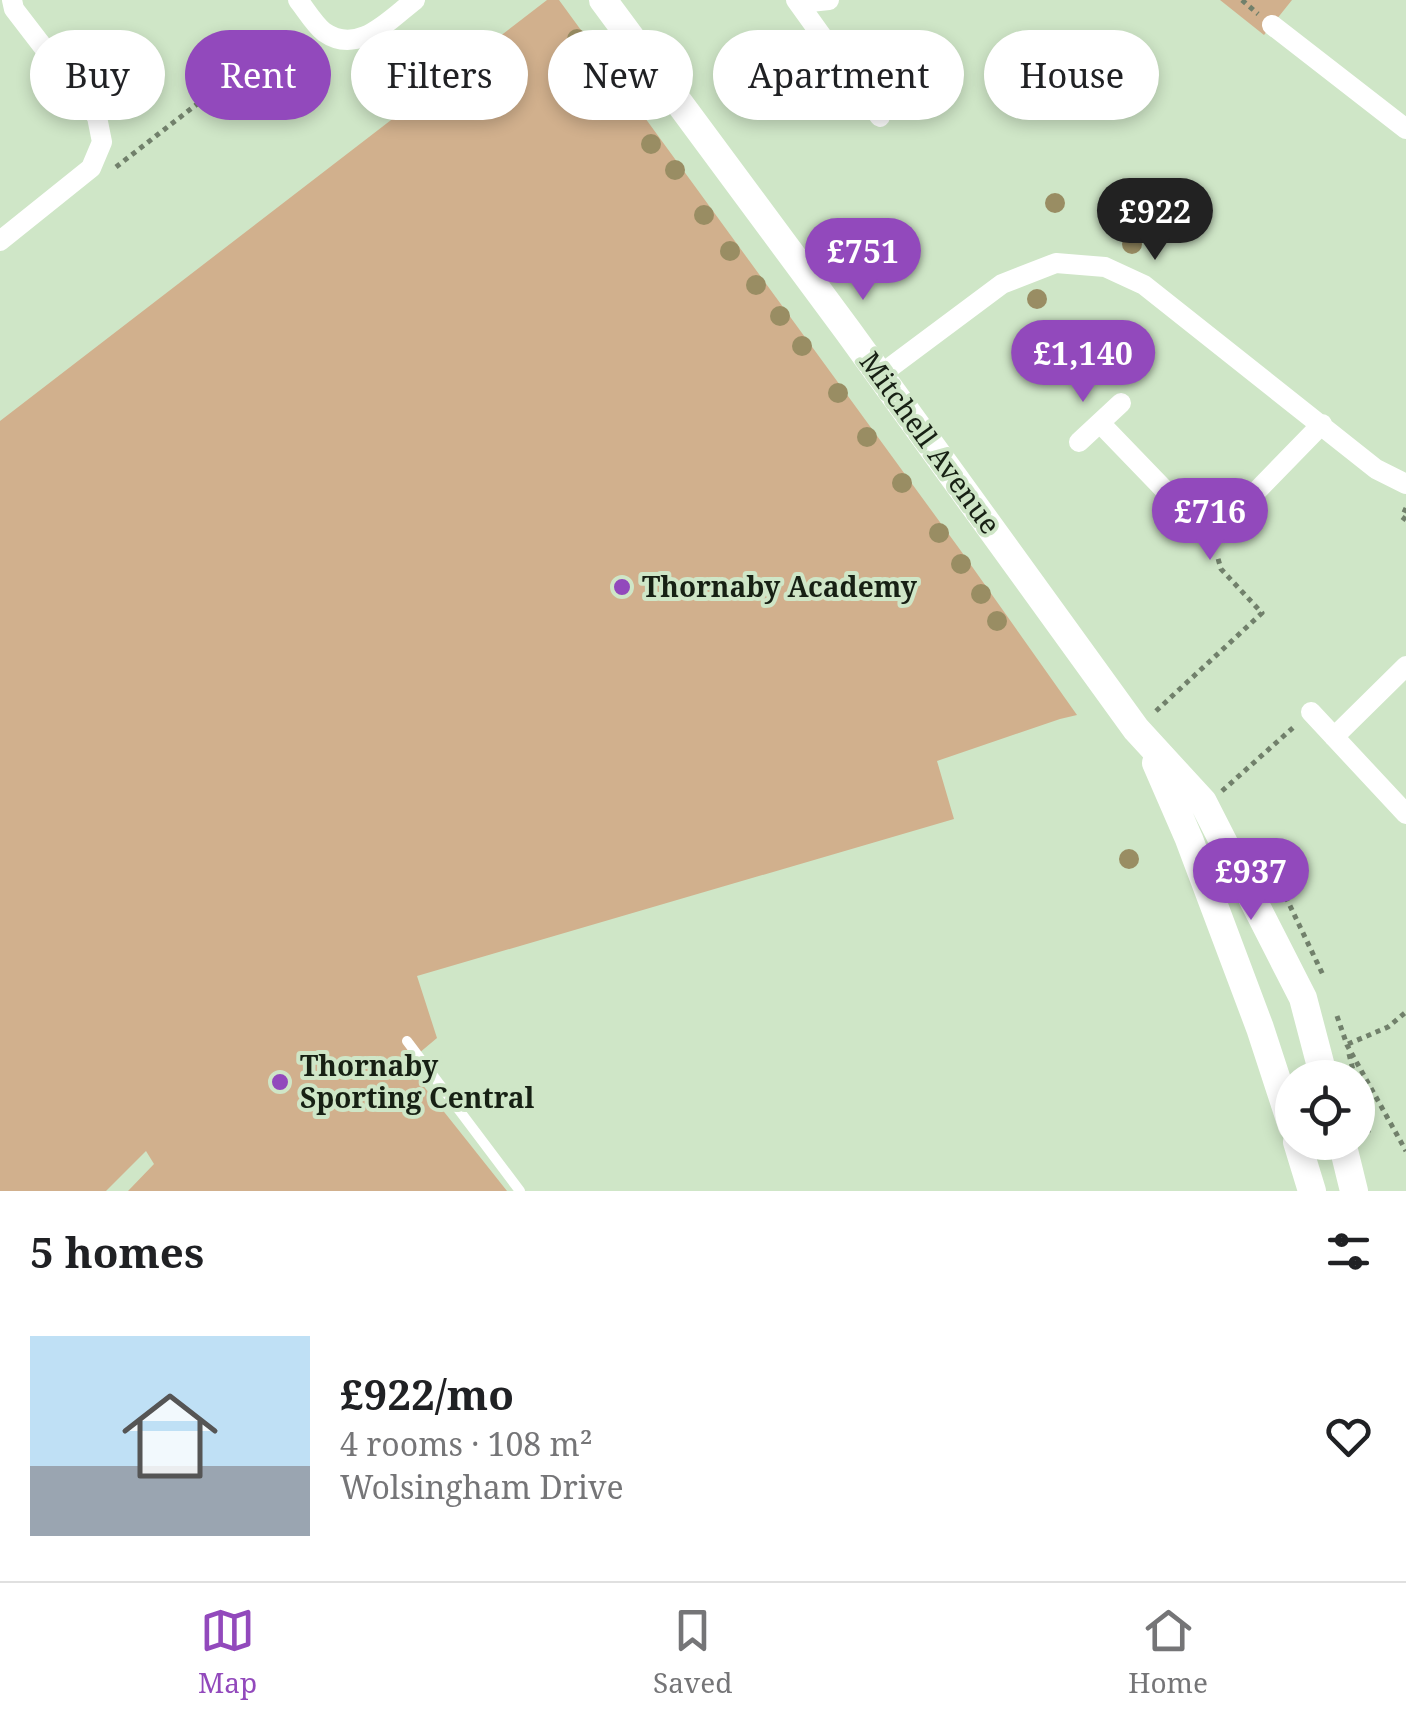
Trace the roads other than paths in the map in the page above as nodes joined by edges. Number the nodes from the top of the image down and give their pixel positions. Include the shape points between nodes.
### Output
1 (12, 0) edge
2 (298, 0) edge
3 (415, 0) edge
4 (603, 0) edge
5 (796, 0) edge
6 (804, 0) edge
7 (829, 0) edge
8 (1272, 25) dead end
9 (818, 30) edge
10 (1406, 129) edge
11 (0, 241) edge
12 (880, 375) junction
13 (1121, 403) dead end
14 (1100, 423) junction
15 (1322, 424) junction
16 (1079, 442) dead end
17 (1406, 484) edge
18 (1406, 666) edge
19 (1311, 712) road end
20 (1142, 736) junction
21 (1334, 737) junction
22 (1406, 814) edge
23 (407, 1041) dead end
24 (1319, 1060) edge
25 (1275, 1074) edge
26 (1303, 1160) edge
27 (1346, 1160) edge
28 (520, 1191) edge
29 (1312, 1191) edge
30 (1354, 1191) edge

1 - 11 street via 97,117 102,142 91,168
2 - 3 street via 323,31 343,40 366,38
4 - 12 street, Mitchell Avenue
5 - 9 street
6 - 7 street
8 - 10 street
12 - 15 street via 1002,284 1056,263 1105,267 1144,285
12 - 20 street, Mitchell Avenue
13 - 14 street
14 - 15 street via 1211,538
14 - 16 street
15 - 17 street via 1376,469
18 - 21 street
19 - 21 street
20 - 24 street, Mitchell Avenue via 1203,802 1303,998
20 - 25 street, Mitchell Avenue via 1196,856
21 - 22 street
23 - 28 lane
26 - 29 street
27 - 30 street

